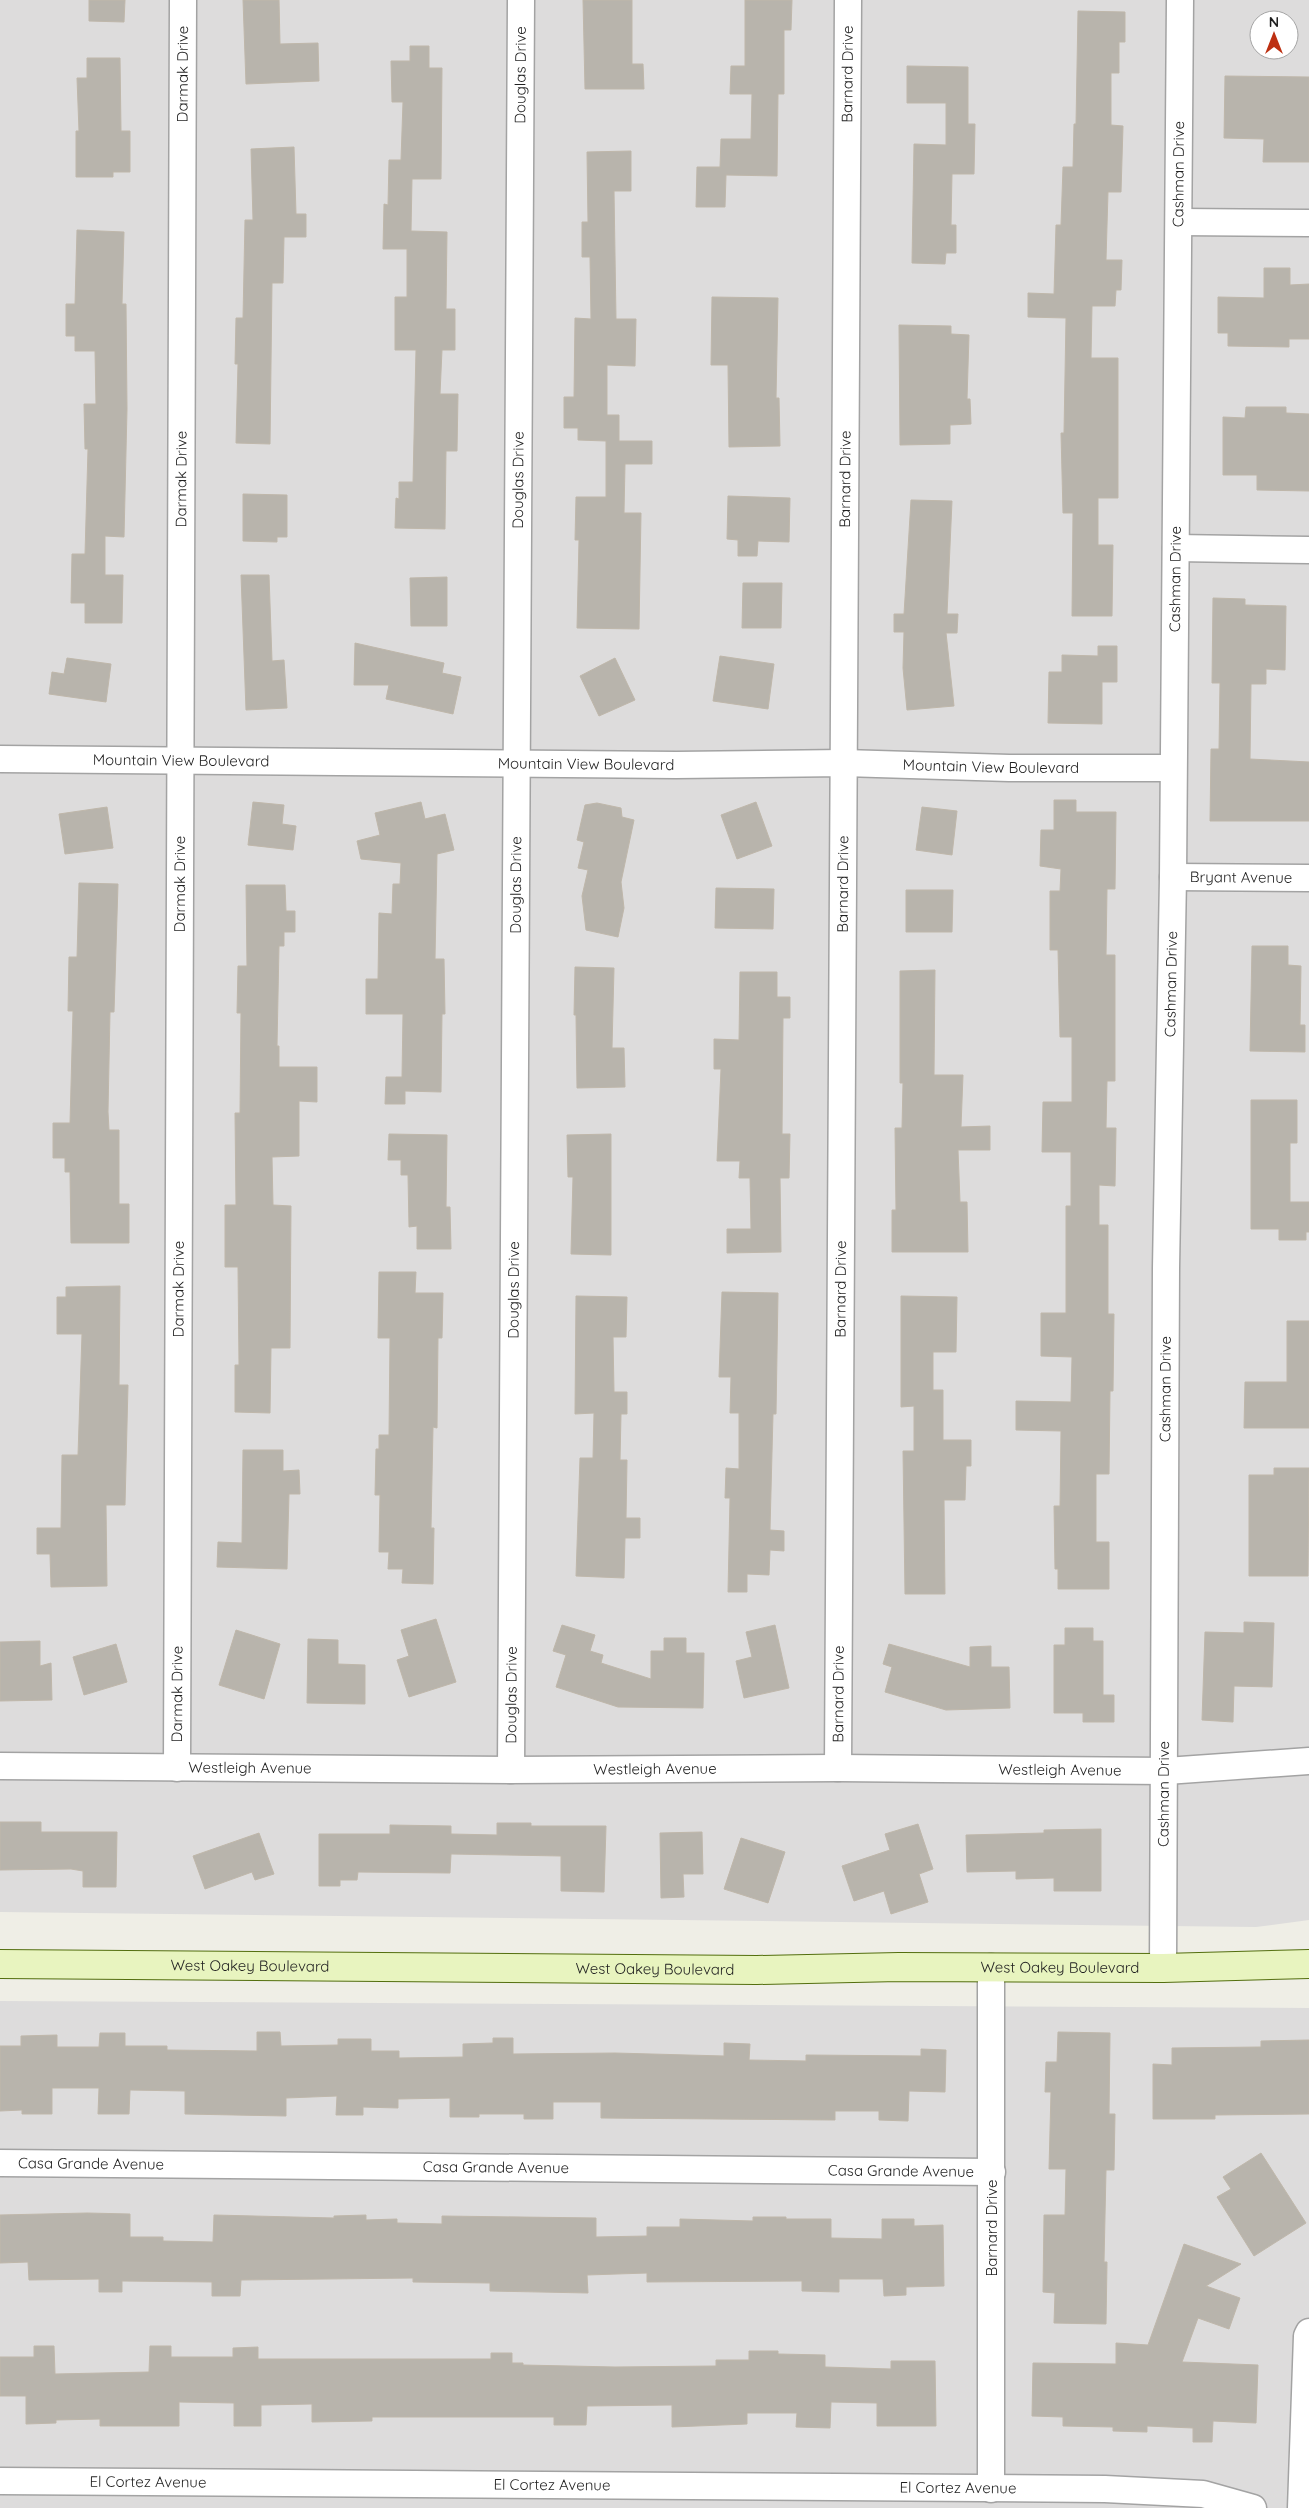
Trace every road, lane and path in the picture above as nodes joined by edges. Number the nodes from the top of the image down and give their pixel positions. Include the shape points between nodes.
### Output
1 (183, 0) edge
2 (521, 0) edge
3 (848, 0) edge
4 (1180, 0) edge
5 (1179, 222) junction
6 (1309, 223) edge
7 (1176, 548) junction
8 (1309, 550) edge
9 (0, 759) edge
10 (180, 760) junction
11 (844, 763) junction
12 (516, 764) junction
13 (1173, 768) junction
14 (1173, 877) junction
15 (1309, 878) edge
16 (1309, 1761) edge
17 (0, 1766) edge
18 (177, 1768) junction
19 (838, 1768) junction
20 (511, 1770) junction
21 (1166, 1770) junction
22 (0, 1964) edge
23 (1309, 1964) edge
24 (991, 1967) junction
25 (1163, 1968) junction
26 (0, 2163) edge
27 (992, 2172) junction
28 (1309, 2332) edge
29 (0, 2481) edge
30 (991, 2489) junction
31 (1253, 2508) edge
32 (1301, 2508) edge

1 - 10 street, Darmak Drive
2 - 12 street, Douglas Drive
3 - 11 street, Barnard Drive
4 - 5 street, Cashman Drive
5 - 6 street
5 - 7 street, Cashman Drive
7 - 8 street
7 - 13 street, Cashman Drive
9 - 10 street, Mountain View Boulevard
10 - 12 street, Mountain View Boulevard
10 - 18 street, Darmak Drive
11 - 12 street, Mountain View Boulevard
11 - 13 street, Mountain View Boulevard
11 - 19 street, Barnard Drive
12 - 20 street, Douglas Drive
13 - 14 street, Cashman Drive
14 - 15 street, Bryant Avenue
14 - 21 street, Cashman Drive via 1166,1278
16 - 21 street, Westleigh Avenue
17 - 18 street, Westleigh Avenue
18 - 20 street, Westleigh Avenue
19 - 20 street, Westleigh Avenue
19 - 21 street, Westleigh Avenue
21 - 25 street, Cashman Drive
22 - 24 main road, West Oakey Boulevard via 748,1970
23 - 25 main road, West Oakey Boulevard
24 - 25 main road, West Oakey Boulevard
24 - 27 street, Barnard Drive
26 - 27 street, Casa Grande Avenue
27 - 30 street, Barnard Drive
28 - 32 street
29 - 30 street, El Cortez Avenue
30 - 31 street, El Cortez Avenue via 1203,2494

